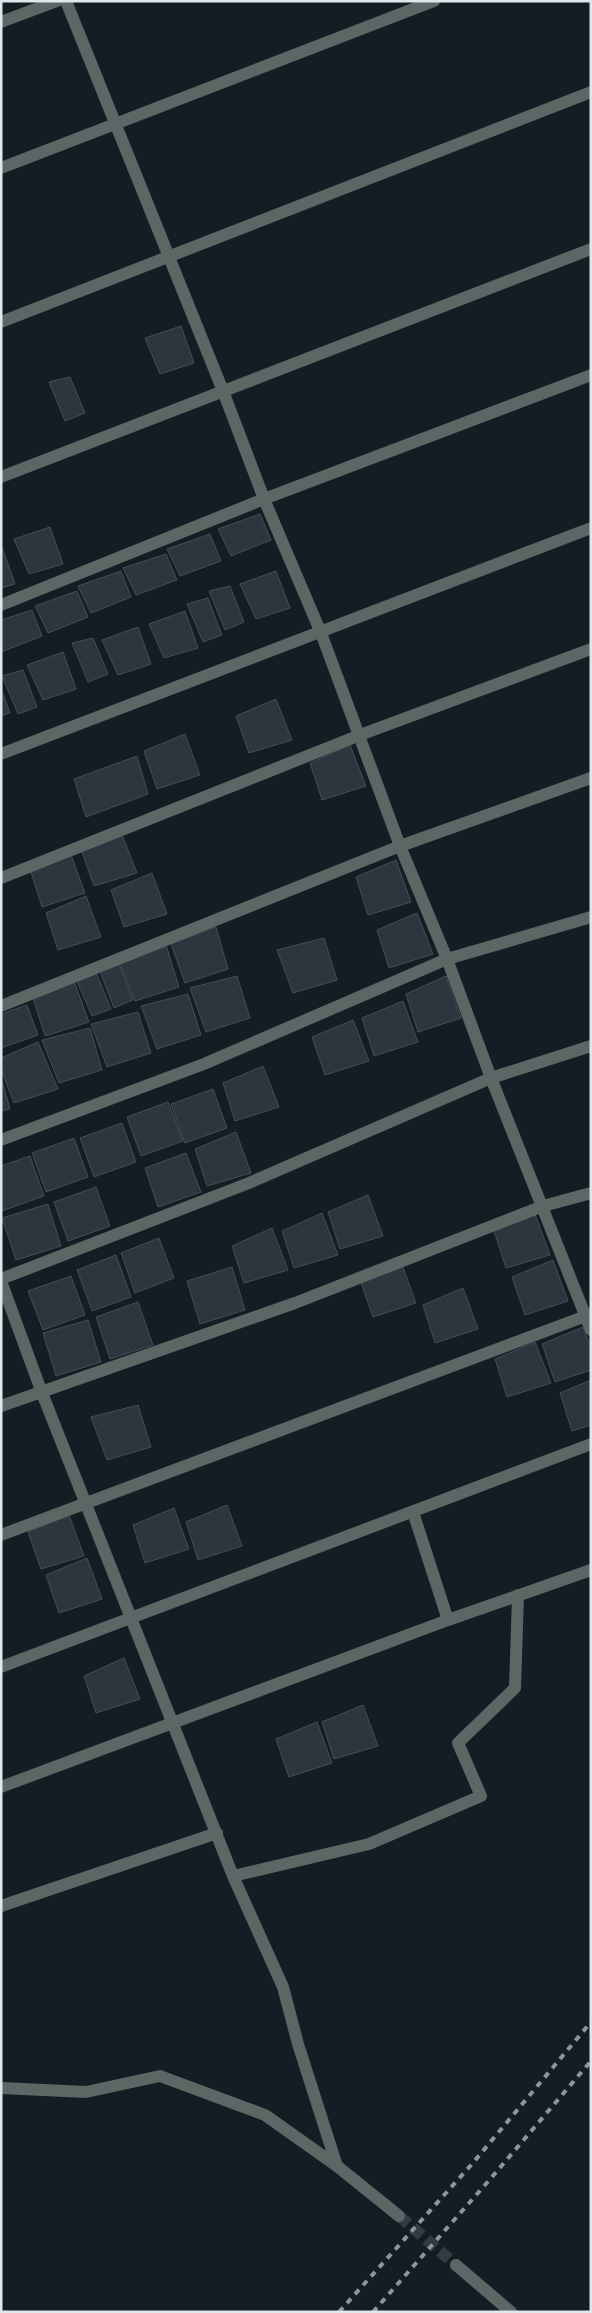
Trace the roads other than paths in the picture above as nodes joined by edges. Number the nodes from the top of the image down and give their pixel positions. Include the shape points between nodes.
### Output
1 (56, 1) edge
2 (66, 1) edge
3 (434, 1) edge
4 (1, 22) edge
5 (591, 92) edge
6 (116, 124) junction
7 (1, 168) edge
8 (591, 249) edge
9 (169, 256) junction
10 (1, 322) edge
11 (591, 375) edge
12 (223, 391) junction
13 (1, 478) edge
14 (264, 499) junction
15 (591, 528) edge
16 (1, 605) edge
17 (321, 633) junction
18 (591, 649) edge
19 (360, 735) junction
20 (1, 754) edge
21 (591, 778) edge
22 (400, 846) junction
23 (1, 878) edge
24 (591, 917) edge
25 (447, 959) junction
26 (1, 1006) edge
27 (591, 1046) edge
28 (491, 1078) junction
29 (1, 1140) edge
30 (591, 1193) edge
31 (543, 1206) junction
32 (1, 1280) edge
33 (588, 1315) edge
34 (591, 1330) edge
35 (42, 1393) junction
36 (1, 1406) edge
37 (591, 1444) edge
38 (86, 1505) junction
39 (413, 1512) junction
40 (1, 1535) edge
41 (591, 1570) edge
42 (518, 1595) junction
43 (132, 1619) junction
44 (448, 1620) junction
45 (1, 1667) edge
46 (174, 1723) junction
47 (1, 1787) edge
48 (217, 1833) junction
49 (233, 1876) junction
50 (1, 1906) edge
51 (1, 2088) edge
52 (337, 2166) junction
53 (399, 2216) tunnel mouth
54 (456, 2265) tunnel mouth
55 (511, 2312) edge

1 - 4 street
2 - 6 street
3 - 6 street
5 - 9 street
6 - 7 street
6 - 9 street
8 - 12 street
9 - 10 street
9 - 12 street
11 - 14 street
12 - 13 street
12 - 14 street
14 - 16 street
14 - 17 street
15 - 17 street
17 - 19 street
17 - 20 street
18 - 19 street
19 - 22 street
19 - 23 street
21 - 22 street
22 - 25 street
22 - 26 street
24 - 25 street
25 - 28 street
25 - 29 street via 204,1064
27 - 28 street
28 - 31 street
28 - 32 street via 249,1183
30 - 31 street
31 - 33 street
31 - 35 street via 295,1303
32 - 35 street
33 - 34 street
33 - 38 street
35 - 36 street
35 - 38 street
37 - 39 street
38 - 40 street
38 - 43 street
39 - 43 street
39 - 44 street
41 - 42 street
42 - 44 street
42 - 49 street via 515,1688 458,1743 481,1796 369,1844
43 - 45 street
43 - 46 street
44 - 46 street
46 - 47 street
46 - 48 street
48 - 49 street
48 - 50 street
49 - 52 street via 284,1987 298,2044
51 - 52 street via 86,2092 160,2076 265,2115
52 - 53 street
54 - 55 street

